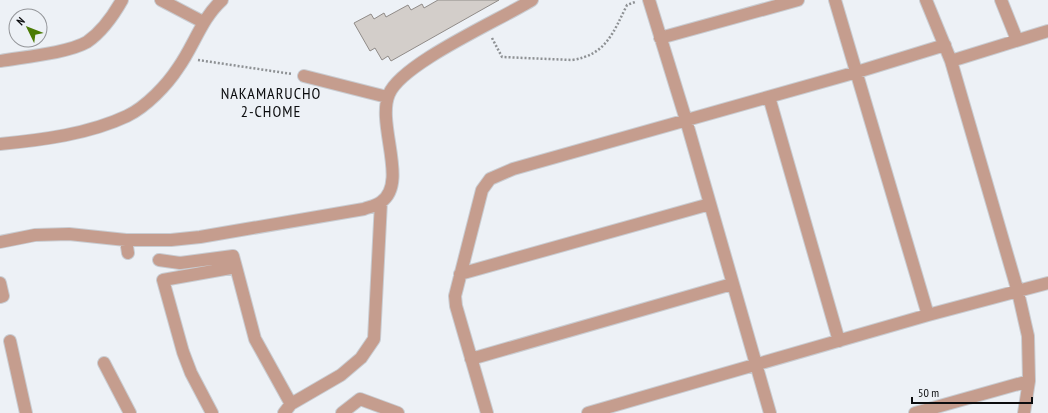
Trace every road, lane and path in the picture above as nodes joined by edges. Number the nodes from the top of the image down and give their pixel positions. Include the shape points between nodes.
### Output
1 (122, 0) edge
2 (161, 0) edge
3 (222, 0) edge
4 (532, 0) edge
5 (642, 0) edge
6 (649, 0) edge
7 (798, 0) edge
8 (835, 0) edge
9 (926, 0) edge
10 (1001, 0) edge
11 (203, 22) junction
12 (486, 27) junction
13 (1048, 31) edge
14 (660, 38) junction
15 (1017, 40) junction
16 (945, 45) junction
17 (185, 58) junction
18 (0, 61) edge
19 (951, 61) junction
20 (857, 72) junction
21 (304, 76) joint
22 (388, 97) junction
23 (769, 97) junction
24 (686, 120) junction
25 (0, 144) edge
26 (381, 202) junction
27 (710, 204) junction
28 (126, 240) junction
29 (0, 242) edge
30 (128, 252) dead end
31 (159, 260) dead end
32 (236, 267) junction
33 (460, 274) junction
34 (0, 283) edge
35 (1048, 283) edge
36 (732, 284) junction
37 (1018, 292) junction
38 (0, 297) edge
39 (928, 315) junction
40 (10, 341) dead end
41 (839, 341) junction
42 (471, 359) junction
43 (104, 363) dead end
44 (756, 366) junction
45 (1029, 381) junction
46 (288, 409) edge
47 (26, 413) edge
48 (130, 413) edge
49 (212, 413) edge
50 (342, 413) edge
51 (398, 413) edge
52 (487, 413) edge
53 (588, 413) edge
54 (770, 413) edge
55 (915, 413) edge
56 (1024, 413) edge

1 - 18 street via 111,19 86,42 73,48
2 - 11 street
3 - 11 street
4 - 12 street
5 - 12 path via 627,5 607,40 596,53 572,60 502,57
6 - 14 street
7 - 14 street
8 - 20 street
9 - 16 street
10 - 15 street
11 - 17 street
12 - 22 street via 406,72 391,89
13 - 15 street
14 - 24 street
15 - 19 street
16 - 19 street
16 - 20 street
17 - 21 path
17 - 25 street via 157,93 128,115 58,136
19 - 37 street
20 - 23 street
20 - 39 street
21 - 22 street
22 - 26 street via 386,122 393,180 390,192
23 - 24 street
23 - 41 street
24 - 27 street
24 - 33 street via 513,169 490,179 482,190
26 - 28 street via 364,210 200,237
26 - 46 street via 374,339 361,358
27 - 33 street
27 - 36 street
28 - 29 street via 69,234 35,235
28 - 30 street
31 - 32 street via 180,263 233,256
32 - 46 street via 255,339
32 - 49 street via 163,280 183,352
33 - 42 street via 455,296 456,306
34 - 38 street via 3,296
35 - 37 street
36 - 42 street
36 - 44 street
37 - 39 street
37 - 45 street via 1028,336
39 - 41 street
40 - 47 street
41 - 44 street
42 - 52 street
43 - 48 street
44 - 53 street
44 - 54 street
45 - 55 street
45 - 56 street
50 - 51 street via 360,399

